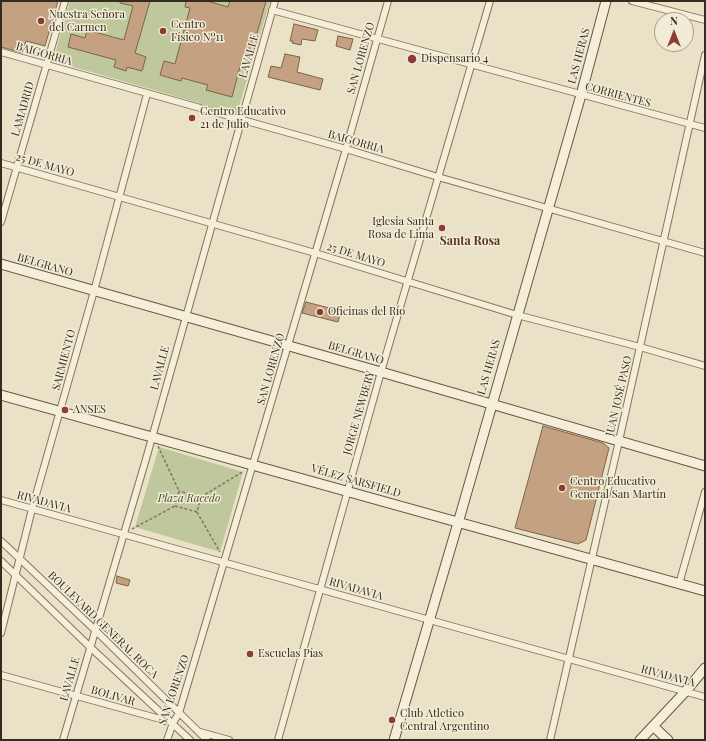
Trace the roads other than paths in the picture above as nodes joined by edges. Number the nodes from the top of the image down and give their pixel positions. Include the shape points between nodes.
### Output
1 (65, 1) edge
2 (275, 1) edge
3 (388, 1) edge
4 (490, 1) edge
5 (606, 1) edge
6 (632, 1) edge
7 (272, 10) junction
8 (705, 20) edge
9 (377, 38) junction
10 (1, 52) edge
11 (705, 55) edge
12 (471, 64) junction
13 (47, 65) junction
14 (147, 94) junction
15 (580, 95) junction
16 (241, 120) junction
17 (690, 124) junction
18 (705, 128) edge
19 (346, 149) junction
20 (1, 163) edge
21 (17, 168) junction
22 (438, 177) junction
23 (118, 197) junction
24 (548, 208) junction
25 (1, 222) edge
26 (212, 224) junction
27 (664, 241) junction
28 (315, 253) junction
29 (705, 253) edge
30 (1, 264) edge
31 (408, 281) junction
32 (94, 291) junction
33 (517, 315) junction
34 (185, 317) junction
35 (288, 346) junction
36 (640, 347) junction
37 (705, 366) edge
38 (381, 372) junction
39 (1, 395) edge
40 (492, 404) junction
41 (60, 412) junction
42 (152, 437) junction
43 (619, 441) junction
44 (253, 465) junction
45 (705, 466) edge
46 (347, 491) junction
47 (705, 492) edge
48 (1, 500) edge
49 (32, 509) junction
50 (458, 523) junction
51 (124, 534) junction
52 (1, 541) edge
53 (20, 559) junction
54 (592, 559) junction
55 (1, 561) edge
56 (224, 562) junction
57 (15, 575) junction
58 (679, 584) junction
59 (319, 589) junction
60 (705, 590) edge
61 (429, 621) junction
62 (95, 630) junction
63 (1, 632) edge
64 (90, 647) junction
65 (569, 660) junction
66 (705, 668) edge
67 (1, 675) edge
68 (686, 692) junction
69 (76, 696) junction
70 (705, 697) edge
71 (179, 713) junction
72 (172, 723) junction
73 (653, 726) junction
74 (199, 732) junction
75 (63, 740) edge
76 (167, 740) edge
77 (190, 740) edge
78 (207, 740) edge
79 (229, 740) edge
80 (278, 740) edge
81 (394, 740) edge
82 (550, 740) edge
83 (640, 740) edge
84 (668, 740) edge

1 - 13 street, LAMADRID
2 - 7 street, LAVALLE
3 - 9 street, SAN LORENZO
4 - 12 street, JORGE NEWBERY
5 - 15 main road, LAS HERAS
6 - 8 street
7 - 9 street, CORRIENTES
7 - 16 street, LAVALLE
9 - 12 street, CORRIENTES
9 - 19 street, SAN LORENZO
10 - 13 street, BAIGORRIA
11 - 17 street, JUAN JOSÉ PASO
12 - 15 street, CORRIENTES
12 - 22 street, JORGE NEWBERY
13 - 14 street, BAIGORRIA
13 - 21 street, LAMADRID
14 - 16 street, BAIGORRIA
14 - 23 street, SARMIENTO
15 - 17 street, CORRIENTES
15 - 24 main road, LAS HERAS
16 - 19 street, BAIGORRIA
16 - 26 street, LAVALLE
17 - 18 street, CORRIENTES
17 - 27 street, JUAN JOSÉ PASO
19 - 22 street, BAIGORRIA
19 - 28 street, SAN LORENZO
20 - 21 street, 25 DE MAYO
21 - 23 street, 25 DE MAYO
21 - 25 street, LAMADRID
22 - 24 street, BAIGORRIA
22 - 31 street, JORGE NEWBERY
23 - 26 street, 25 DE MAYO
23 - 32 street, SARMIENTO
24 - 27 street, BAIGORRIA
24 - 33 main road, LAS HERAS
26 - 28 street, 25 DE MAYO
26 - 34 street, LAVALLE
27 - 29 street, BAIGORRIA
27 - 36 street, JUAN JOSÉ PASO
28 - 31 street, 25 DE MAYO
28 - 35 street, SAN LORENZO
30 - 32 main road, BELGRANO
31 - 33 street, 25 DE MAYO
31 - 38 street, JORGE NEWBERY
32 - 34 main road, BELGRANO
32 - 41 street, SARMIENTO
33 - 36 street, 25 DE MAYO
33 - 40 main road, LAS HERAS
34 - 35 main road, BELGRANO
34 - 42 street, LAVALLE
35 - 38 main road, BELGRANO
35 - 44 street, SAN LORENZO
36 - 37 street, 25 DE MAYO
36 - 43 street, JUAN JOSÉ PASO
38 - 40 main road, BELGRANO
38 - 46 street, JORGE NEWBERY
39 - 41 main road, VÉLEZ SARSFIELD
40 - 43 main road, BELGRANO
40 - 50 main road, LAS HERAS
41 - 42 main road, VÉLEZ SARSFIELD
41 - 49 street, SARMIENTO
42 - 44 main road, VÉLEZ SARSFIELD
42 - 51 street, LAVALLE
43 - 45 main road, BELGRANO
43 - 54 street, JUAN JOSÉ PASO
44 - 46 main road, VÉLEZ SARSFIELD
44 - 56 street, SAN LORENZO
46 - 50 main road, VÉLEZ SARSFIELD
46 - 59 street, JORGE NEWBERY
47 - 58 street
48 - 49 street, RIVADAVIA
49 - 51 street, RIVADAVIA
49 - 53 street, SARMIENTO
50 - 54 main road, VÉLEZ SARSFIELD
50 - 61 main road, LAS HERAS
51 - 56 street, RIVADAVIA
51 - 62 street, LAVALLE
52 - 53 street, BOULEVARD GENERAL ROCA
53 - 57 street, SARMIENTO
53 - 62 street, BOULEVARD GENERAL ROCA
54 - 58 main road, VÉLEZ SARSFIELD
54 - 65 street, JUAN JOSÉ PASO
55 - 57 street
56 - 59 street, RIVADAVIA
56 - 71 street, SAN LORENZO
57 - 63 street, SARMIENTO
57 - 64 street
58 - 60 main road, VÉLEZ SARSFIELD
59 - 61 street, RIVADAVIA
59 - 80 street, JORGE NEWBERY
61 - 65 street, RIVADAVIA
61 - 81 main road, LAS HERAS
62 - 64 street, LAVALLE
62 - 71 street, BOULEVARD GENERAL ROCA
64 - 69 street, LAVALLE
64 - 72 street
65 - 68 street, RIVADAVIA
65 - 82 street, JUAN JOSÉ PASO
66 - 68 main road
67 - 69 street, BOLIVAR
68 - 70 street, RIVADAVIA
68 - 73 main road
69 - 72 street, BOLIVAR
69 - 75 street, LAVALLE
71 - 72 street, SAN LORENZO
71 - 74 street, BOULEVARD GENERAL ROCA
72 - 76 street, SAN LORENZO
72 - 77 street
73 - 83 main road
73 - 84 main road
74 - 78 street, BOULEVARD GENERAL ROCA
74 - 79 street

